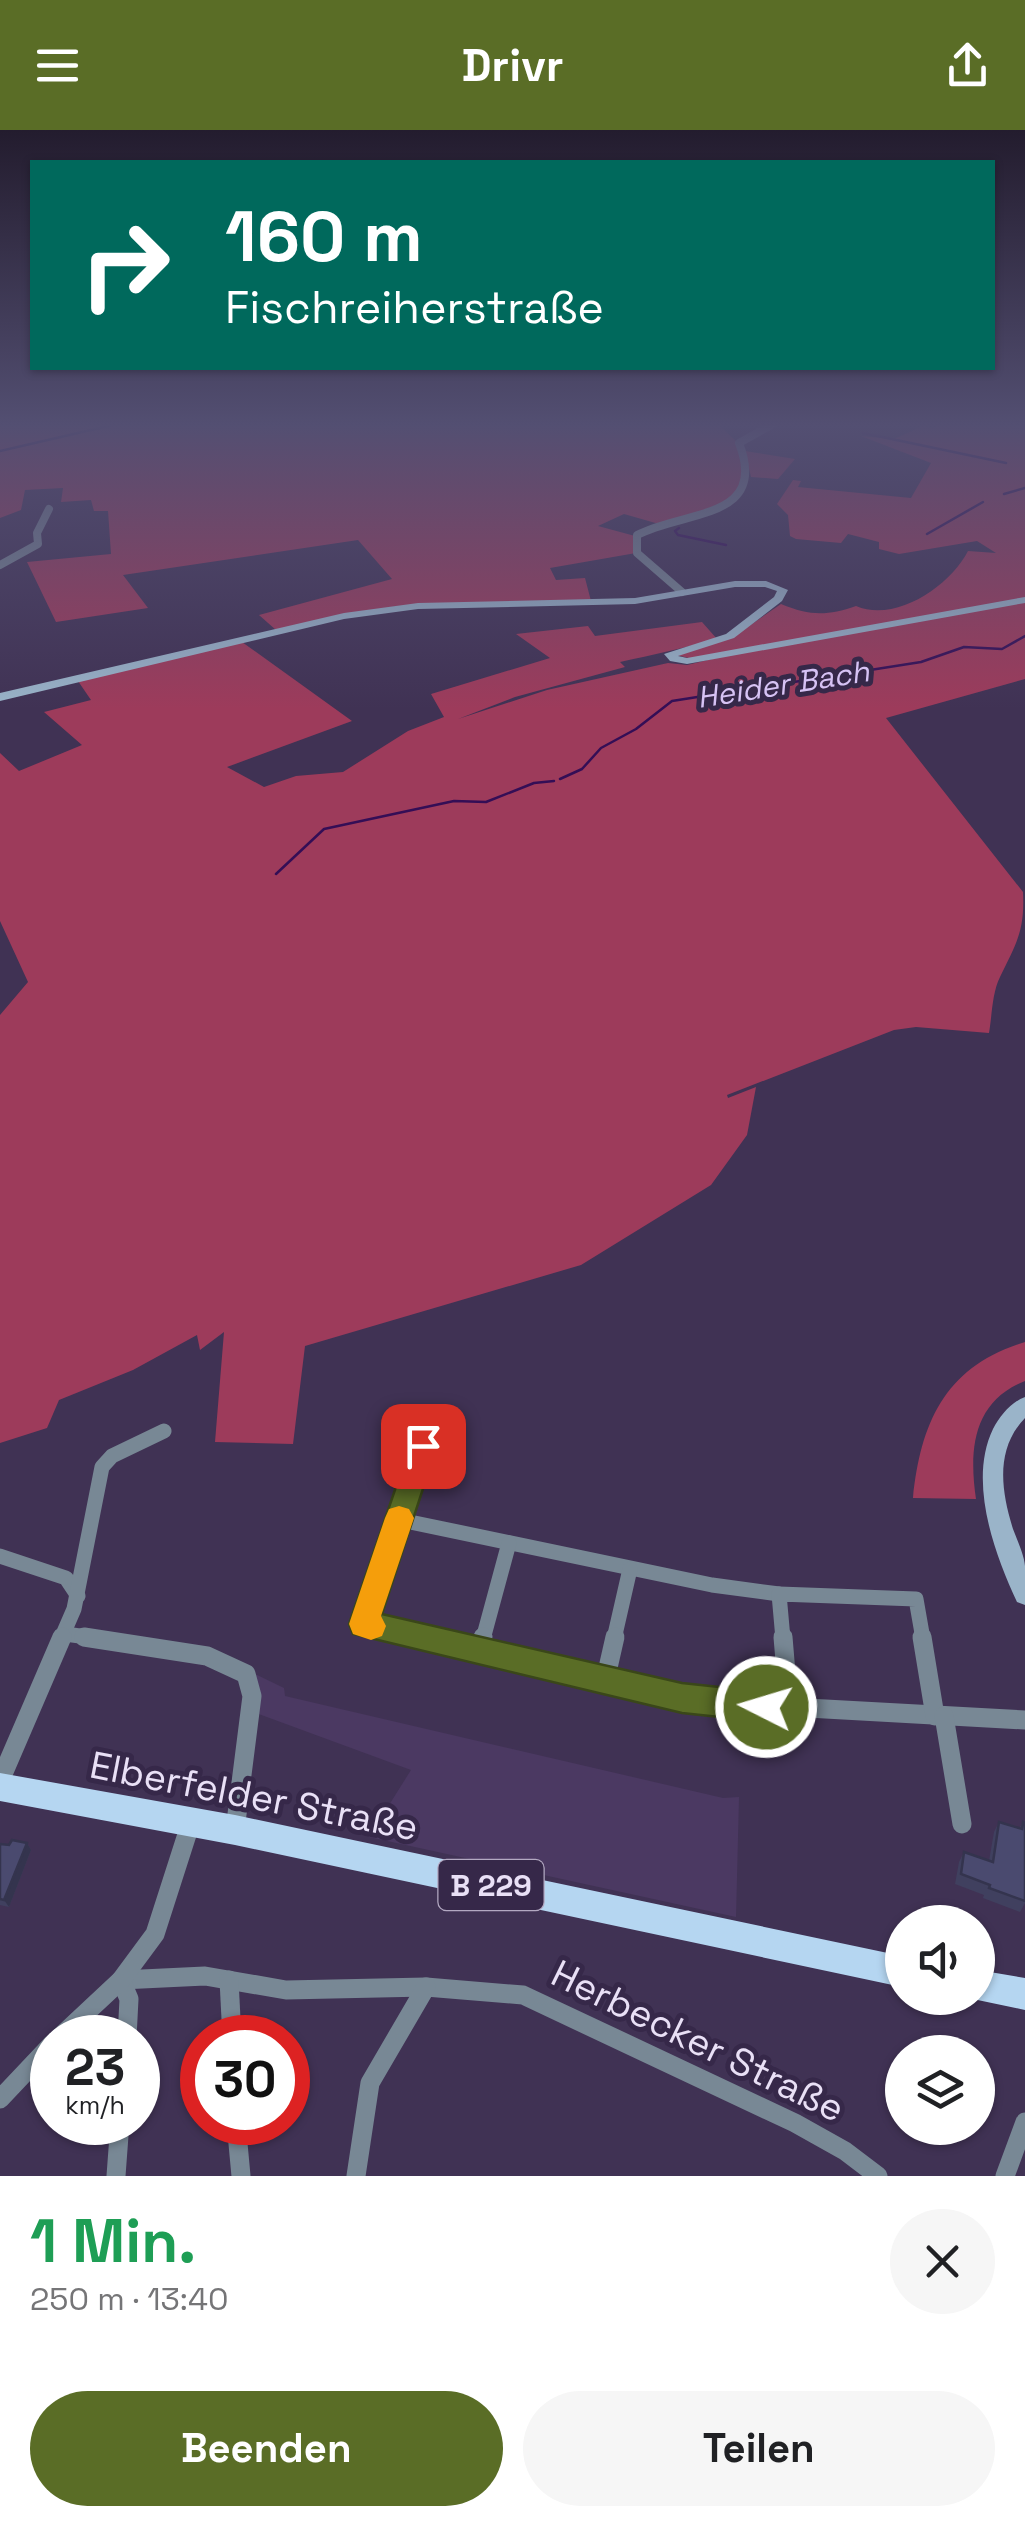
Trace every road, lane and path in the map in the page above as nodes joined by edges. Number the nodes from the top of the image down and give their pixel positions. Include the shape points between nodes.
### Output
1 (44, 518) edge
2 (689, 518) edge
3 (0, 564) edge
4 (682, 592) junction
5 (1025, 600) edge
6 (0, 698) edge
7 (1025, 1405) edge
8 (164, 1431) dead end
9 (423, 1446) dead end
10 (410, 1522) dead end
11 (510, 1543) junction
12 (0, 1556) edge
13 (630, 1569) junction
14 (779, 1594) junction
15 (1025, 1595) edge
16 (78, 1596) junction
17 (65, 1634) junction
18 (479, 1652) junction
19 (605, 1680) junction
20 (789, 1708) junction
21 (940, 1716) junction
22 (1025, 1720) edge
23 (0, 1784) edge
24 (191, 1822) junction
25 (962, 1824) dead end
26 (235, 1830) junction
27 (885, 1968) edge
28 (121, 1980) junction
29 (230, 1980) junction
30 (426, 1987) junction
31 (995, 1989) edge
32 (1025, 1994) edge
33 (84, 2015) edge
34 (128, 2015) edge
35 (231, 2015) edge
36 (30, 2067) edge
37 (0, 2099) edge
38 (1025, 2122) edge
39 (118, 2145) edge
40 (238, 2145) edge
41 (116, 2176) edge
42 (241, 2176) edge
43 (356, 2176) edge
44 (878, 2176) edge
45 (1005, 2176) edge

1 - 3 street via 38,544
2 - 4 street via 650,526 634,542 637,553
4 - 5 main road via 744,584 782,589 741,629 670,656 690,661
4 - 6 main road via 626,602 366,612
7 - 15 main road via 995,1440 990,1474
8 - 16 street via 102,1467
9 - 18 street via 364,1624
10 - 11 street
11 - 13 street
11 - 18 street
12 - 16 street via 66,1578
13 - 14 street
13 - 19 street
14 - 20 street
14 - 21 street via 916,1600
16 - 17 street
17 - 23 street
17 - 26 street via 242,1668 250,1679 252,1709
18 - 19 street
19 - 20 street via 682,1698
20 - 21 street
21 - 22 street
21 - 25 street
23 - 24 main road, Elberfelder Straße / B 229
24 - 26 main road, Elberfelder Straße / B 229
24 - 28 street via 163,1914
26 - 27 main road, Elberfelder Straße / B 229
28 - 29 street, Herbecker Straße
28 - 33 street
28 - 34 street
29 - 30 street, Herbecker Straße via 286,1990
29 - 35 street
30 - 43 street via 370,2083
30 - 44 street, Herbecker Straße via 523,1995 794,2122
31 - 32 main road
36 - 37 street
38 - 45 street
39 - 41 street
40 - 42 street

